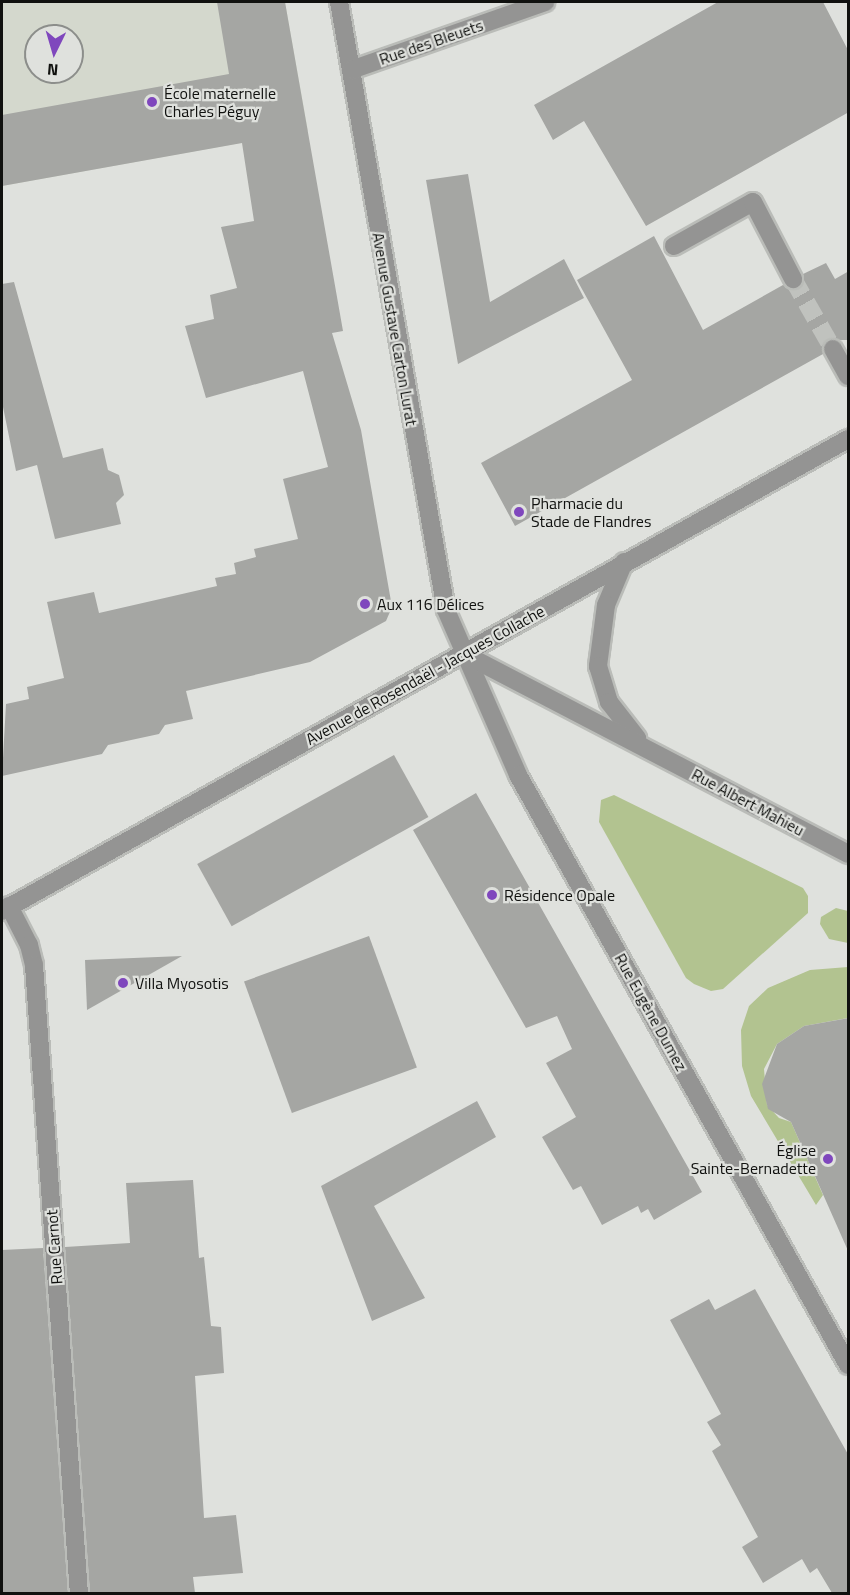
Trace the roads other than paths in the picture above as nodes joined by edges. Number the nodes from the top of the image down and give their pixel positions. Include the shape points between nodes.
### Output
1 (339, 2) edge
2 (545, 2) edge
3 (351, 70) junction
4 (674, 246) dead end
5 (793, 279) tunnel mouth
6 (833, 349) tunnel mouth
7 (849, 376) edge
8 (849, 439) edge
9 (624, 562) junction
10 (464, 654) junction
11 (648, 750) junction
12 (849, 854) edge
13 (5, 909) edge
14 (849, 1365) edge
15 (79, 1593) edge

1 - 3 street, Avenue Gustave Carton Lurat
2 - 3 street, Rue des Bleuets
3 - 10 street, Avenue Gustave Carton Lurat via 437,574
4 - 5 street via 753,202
6 - 7 street
8 - 9 street, Avenue de Rosendaël - Jacques Collache
9 - 10 street, Avenue de Rosendaël - Jacques Collache
9 - 11 street, Rue Albert Mahieu via 606,605 598,666 609,702
10 - 11 street, Rue Albert Mahieu
10 - 13 street, Avenue de Rosendaël - Jacques Collache
10 - 14 street, Rue Eugène Dumez via 518,775
11 - 12 street, Rue Albert Mahieu
13 - 15 street, Rue Carnot via 29,945 34,965

